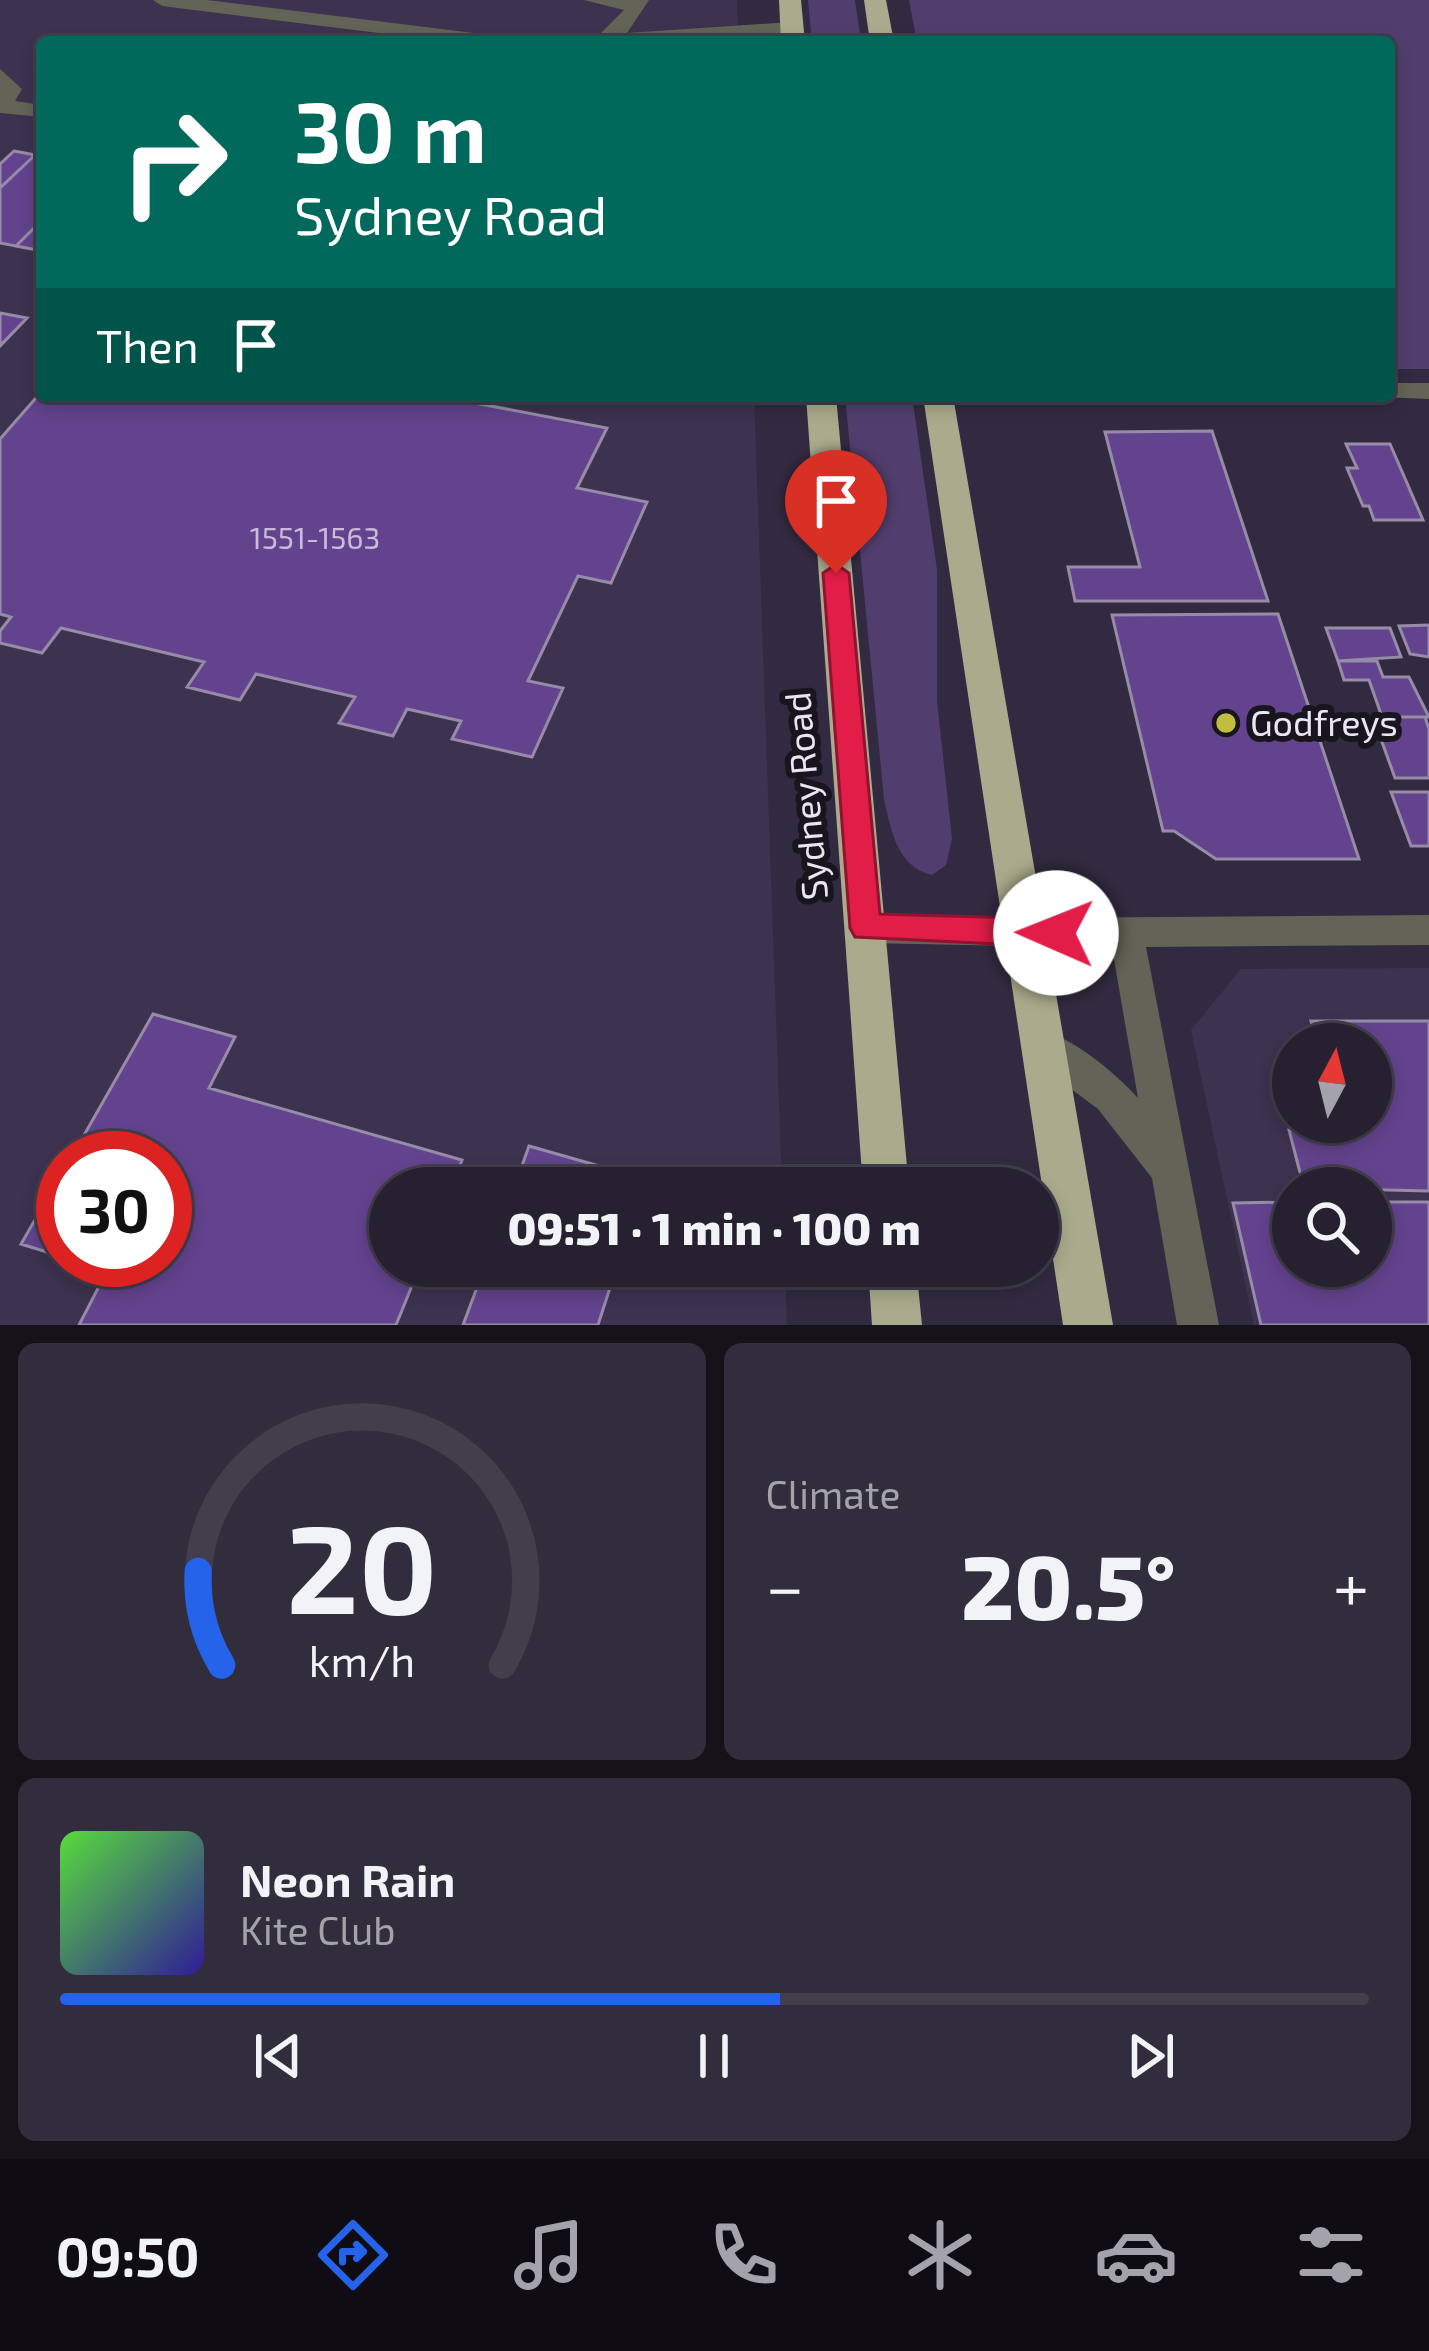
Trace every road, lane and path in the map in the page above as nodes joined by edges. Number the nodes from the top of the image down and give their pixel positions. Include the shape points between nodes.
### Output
1 (162, 0) edge
2 (378, 0) edge
3 (593, 0) edge
4 (790, 0) edge
5 (875, 0) edge
6 (639, 3) edge
7 (241, 4) edge
8 (356, 26) junction
9 (792, 35) edge
10 (445, 36) edge
11 (610, 36) edge
12 (760, 36) edge
13 (880, 36) edge
14 (0, 75) edge
15 (2, 106) edge
16 (36, 110) edge
17 (1395, 391) edge
18 (1429, 391) edge
19 (822, 402) edge
20 (939, 402) edge
21 (866, 928) junction
22 (1429, 930) edge
23 (1024, 933) junction
24 (1126, 933) junction
25 (1044, 1047) junction
26 (884, 1167) edge
27 (1168, 1178) junction
28 (894, 1287) edge
29 (897, 1325) edge
30 (1088, 1325) edge
31 (1198, 1325) edge

1 - 7 street
2 - 8 street
3 - 6 street
4 - 9 highway
5 - 13 highway
6 - 11 street
7 - 8 street
8 - 10 street
9 - 12 street
14 - 15 street via 12,88
15 - 16 street
17 - 18 street
19 - 21 highway, Sydney Road
20 - 23 highway
21 - 23 street
21 - 26 highway, Sydney Road
22 - 24 street
23 - 24 street
23 - 25 highway
24 - 27 street via 1156,1070
25 - 27 street via 1114,1094
25 - 30 highway
27 - 31 street
28 - 29 highway

